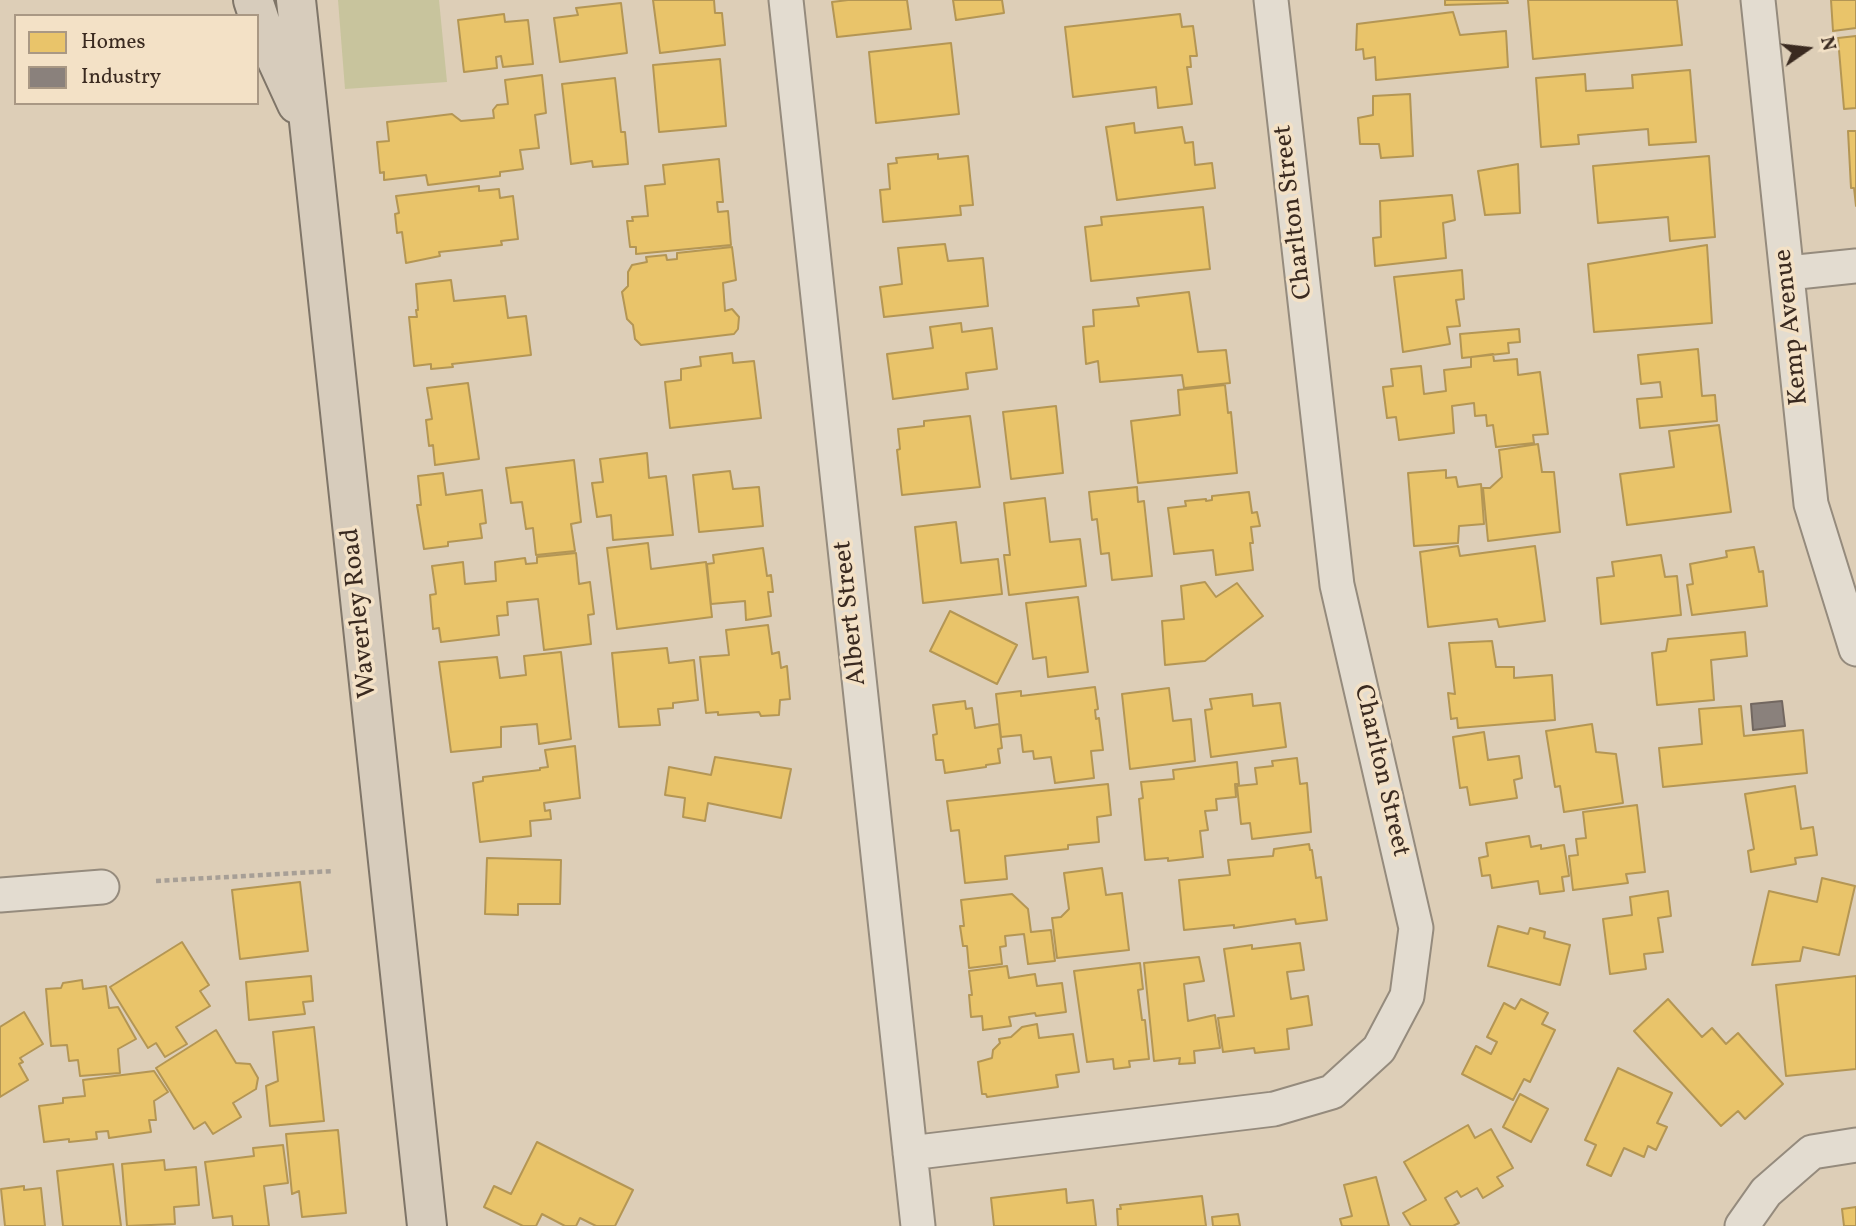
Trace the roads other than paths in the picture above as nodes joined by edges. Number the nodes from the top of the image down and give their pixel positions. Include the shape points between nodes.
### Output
1 (786, 0) edge
2 (1271, 0) edge
3 (1758, 0) edge
4 (299, 5) edge
5 (259, 18) edge
6 (310, 132) junction
7 (1856, 265) edge
8 (1788, 273) junction
9 (1856, 649) edge
10 (102, 887) dead end
11 (0, 895) edge
12 (1856, 1145) edge
13 (910, 1153) junction
14 (427, 1226) edge
15 (918, 1226) edge
16 (1742, 1226) edge

1 - 13 street, Albert Street
2 - 13 street, Charlton Street via 1338,585 1416,928 1407,996 1379,1049 1332,1092 1274,1109
3 - 8 street, Kemp Avenue
4 - 6 main road, Waverley Road
5 - 6 main road
6 - 14 main road, Waverley Road
7 - 8 street
8 - 9 street, Kemp Avenue via 1811,504
10 - 11 street
12 - 16 street via 1812,1152 1766,1192
13 - 15 street, Albert Street

